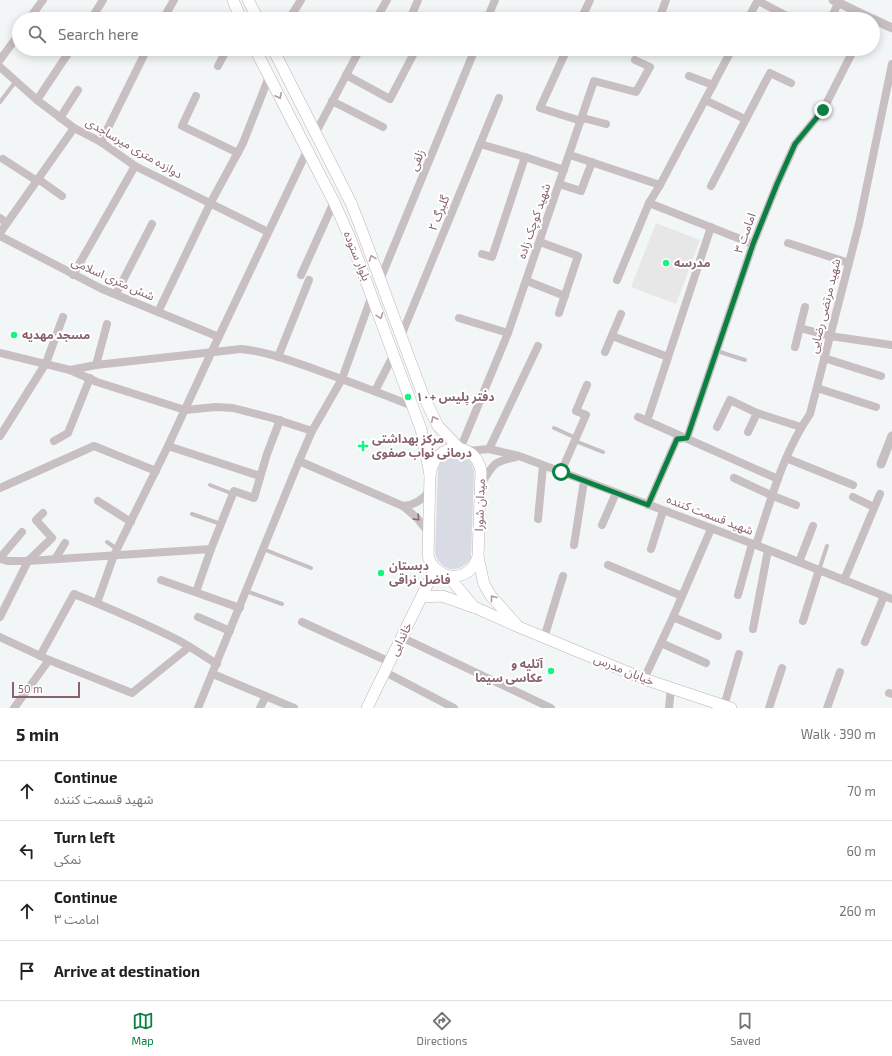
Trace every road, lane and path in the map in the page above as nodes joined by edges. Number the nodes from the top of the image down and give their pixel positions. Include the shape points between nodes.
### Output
1 (43, 0) edge
2 (103, 0) edge
3 (174, 0) edge
4 (233, 0) edge
5 (301, 0) edge
6 (386, 0) edge
7 (418, 0) edge
8 (495, 0) edge
9 (590, 0) edge
10 (666, 0) edge
11 (249, 1) edge
12 (758, 1) edge
13 (835, 1) edge
14 (849, 3) edge
15 (35, 12) edge
16 (95, 12) edge
17 (167, 12) edge
18 (238, 12) edge
19 (254, 12) edge
20 (293, 12) edge
21 (380, 12) edge
22 (413, 12) edge
23 (490, 12) edge
24 (584, 12) edge
25 (662, 12) edge
26 (752, 12) edge
27 (779, 12) edge
28 (833, 12) edge
29 (861, 12) edge
30 (880, 23) edge
31 (892, 28) edge
32 (12, 44) edge
33 (66, 56) edge
34 (144, 56) edge
35 (223, 56) edge
36 (258, 56) edge
37 (276, 56) edge
38 (356, 56) edge
39 (412, 56) edge
40 (472, 56) edge
41 (565, 56) edge
42 (728, 56) edge
43 (850, 56) edge
44 (0, 60) edge
45 (635, 60) dead end
46 (892, 64) edge
47 (0, 66) edge
48 (218, 66) dead end
49 (346, 75) junction
50 (690, 76) dead end
51 (269, 77) junction
52 (16, 81) junction
53 (790, 83) dead end
54 (713, 85) junction
55 (78, 90) dead end
56 (196, 96) dead end
57 (499, 98) dead end
58 (37, 100) junction
59 (705, 100) junction
60 (332, 101) junction
61 (0, 102) edge
62 (60, 118) junction
63 (745, 119) junction
64 (582, 120) junction
65 (606, 124) dead end
66 (383, 127) dead end
67 (74, 128) junction
68 (315, 134) junction
69 (101, 142) junction
70 (480, 144) junction
71 (307, 151) junction
72 (238, 153) junction
73 (570, 155) junction
74 (525, 158) junction
75 (3, 159) dead end
76 (592, 162) junction
77 (135, 166) junction
78 (564, 170) junction
79 (37, 180) junction
80 (559, 184) junction
81 (660, 185) junction
82 (711, 186) dead end
83 (62, 196) dead end
84 (334, 202) junction
85 (649, 203) junction
86 (210, 204) junction
87 (4, 220) edge
88 (152, 224) dead end
89 (711, 227) junction
90 (268, 232) junction
91 (0, 233) edge
92 (0, 236) edge
93 (540, 242) junction
94 (788, 243) dead end
95 (753, 244) junction
96 (482, 254) dead end
97 (849, 263) junction
98 (73, 275) junction
99 (301, 275) dead end
100 (309, 280) dead end
101 (380, 280) junction
102 (617, 280) dead end
103 (526, 281) junction
104 (116, 294) junction
105 (372, 295) junction
106 (565, 296) junction
107 (805, 306) dead end
108 (158, 312) junction
109 (559, 313) dead end
110 (620, 314) dead end
111 (63, 317) dead end
112 (459, 318) dead end
113 (107, 324) dead end
114 (800, 328) junction
115 (508, 333) junction
116 (402, 336) junction
117 (612, 336) junction
118 (830, 336) junction
119 (219, 337) junction
120 (892, 345) edge
121 (538, 346) dead end
122 (794, 347) dead end
123 (212, 351) junction
124 (717, 351) junction
125 (605, 352) dead end
126 (0, 353) edge
127 (394, 354) junction
128 (278, 357) junction
129 (668, 357) junction
130 (824, 358) junction
131 (745, 360) dead end
132 (46, 363) junction
133 (96, 365) junction
134 (70, 370) junction
135 (881, 376) dead end
136 (90, 378) junction
137 (342, 379) junction
138 (587, 385) dead end
139 (817, 388) junction
140 (375, 391) junction
141 (413, 406) junction
142 (876, 407) dead end
143 (185, 410) junction
144 (756, 413) junction
145 (638, 417) dead end
146 (280, 420) junction
147 (647, 421) junction
148 (801, 427) junction
149 (554, 428) dead end
150 (717, 428) dead end
151 (312, 431) junction
152 (748, 432) dead end
153 (0, 436) edge
154 (892, 436) edge
155 (687, 438) junction
156 (575, 439) junction
157 (54, 441) dead end
158 (168, 446) junction
159 (489, 449) junction
160 (463, 450) junction
161 (604, 452) dead end
162 (519, 456) junction
163 (786, 458) junction
164 (299, 461) junction
165 (881, 464) dead end
166 (544, 466) junction
167 (156, 471) junction
168 (561, 472) junction
169 (430, 475) junction
170 (260, 476) junction
171 (734, 478) dead end
172 (778, 479) junction
173 (584, 481) junction
174 (481, 484) junction
175 (210, 485) dead end
176 (853, 485) dead end
177 (0, 488) edge
178 (430, 490) junction
179 (616, 493) junction
180 (232, 494) junction
181 (880, 494) dead end
182 (773, 496) junction
183 (852, 497) dead end
184 (98, 502) dead end
185 (648, 505) junction
186 (796, 505) dead end
187 (403, 506) junction
188 (874, 507) junction
189 (41, 510) dead end
190 (663, 511) junction
191 (192, 514) dead end
192 (538, 519) dead end
193 (131, 522) junction
194 (220, 524) junction
195 (602, 525) dead end
196 (813, 526) dead end
197 (711, 529) junction
198 (22, 532) dead end
199 (429, 533) junction
200 (107, 542) dead end
201 (64, 543) dead end
202 (574, 545) dead end
203 (754, 545) junction
204 (827, 546) dead end
205 (210, 549) junction
206 (263, 549) junction
207 (651, 549) dead end
208 (768, 550) junction
209 (116, 552) junction
210 (478, 557) junction
211 (0, 559) edge
212 (55, 559) junction
213 (28, 561) junction
214 (799, 562) junction
215 (608, 565) dead end
216 (311, 568) dead end
217 (436, 569) junction
218 (819, 570) junction
219 (448, 576) junction
220 (563, 576) dead end
221 (161, 580) dead end
222 (844, 580) junction
223 (246, 591) junction
224 (196, 592) junction
225 (738, 595) dead end
226 (682, 596) junction
227 (422, 597) junction
228 (890, 597) edge
229 (98, 603) junction
230 (282, 604) dead end
231 (474, 607) junction
232 (240, 608) junction
233 (0, 617) edge
234 (198, 617) dead end
235 (673, 617) junction
236 (803, 620) dead end
237 (302, 622) dead end
238 (519, 627) junction
239 (753, 629) dead end
240 (230, 631) junction
241 (718, 636) dead end
242 (0, 637) edge
243 (402, 637) junction
244 (544, 638) junction
245 (865, 642) dead end
246 (661, 643) junction
247 (189, 647) junction
248 (739, 654) dead end
249 (40, 656) junction
250 (49, 660) junction
251 (706, 663) dead end
252 (217, 664) junction
253 (387, 667) junction
254 (782, 668) dead end
255 (840, 672) dead end
256 (212, 674) junction
257 (644, 679) junction
258 (671, 688) junction
259 (266, 696) junction
260 (728, 707) edge
261 (14, 708) edge
262 (198, 708) edge
263 (260, 708) edge
264 (294, 708) edge
265 (367, 708) edge
266 (454, 708) edge
267 (550, 708) edge
268 (669, 708) edge
269 (769, 708) edge
270 (827, 708) edge

1 - 15 street
2 - 16 street
3 - 17 street
4 - 18 main road
5 - 20 street
6 - 21 street
7 - 22 street
8 - 23 street
9 - 24 street
10 - 25 street
11 - 19 main road
12 - 26 street
12 - 27 street
13 - 14 street
13 - 28 street
14 - 29 street
30 - 31 street
32 - 44 street
33 - 58 street
34 - 69 street
35 - 48 street
36 - 51 main road, بلوار ستوده
37 - 68 main road, بلوار ستوده
38 - 49 street
39 - 49 street via 390,99
40 - 101 street, زلفی
41 - 64 street via 540,108
42 - 54 street
43 - 95 street, امامت ۳ via 820,115 795,144
45 - 64 street, شهید کوچک زاده via 650,67 636,92 594,82
46 - 97 street, شهید مرتضی رضایی
47 - 52 street, دوازده متری میرساجدی
49 - 60 street
50 - 54 street
51 -> 71 main road, بلوار ستوده
51 - 72 street
52 - 58 street, دوازده متری میرساجدی
52 - 61 lane
53 - 63 street via 770,73
54 - 59 street
55 - 62 street
56 - 72 street via 182,126
57 - 70 street, گلبرگ ۲
58 - 62 street, دوازده متری میرساجدی
59 - 63 street
59 - 81 street
60 - 66 street
60 - 68 street
62 - 67 street, دوازده متری میرساجدی
63 - 82 street
64 - 65 street
64 - 73 street, شهید کوچک زاده
67 - 69 street, دوازده متری میرساجدی
67 - 79 street
101 -> 68 main road, بلوار ستوده via 351,203
69 - 77 street, دوازده متری میرساجدی
70 - 74 street
70 - 116 street, گلبرگ ۲
71 - 84 main road, بلوار ستوده
71 - 90 street
72 - 86 street
73 - 76 street
73 - 78 street, شهید کوچک زاده
74 - 78 street
74 - 96 street via 492,257
75 - 79 street
76 - 80 street via 581,191
76 - 81 street
77 - 86 street, دوازده متری میرساجدی
77 - 98 street
78 - 80 street, شهید کوچک زاده
79 - 83 street
79 - 87 street
80 - 93 street, شهید کوچک زاده
81 - 85 street
84 - 99 street
84 - 105 main road, بلوار ستوده
85 - 89 street
85 - 102 street
86 - 90 street, دوازده متری میرساجدی
86 - 108 street
87 - 91 street
88 - 104 street
89 - 95 street
89 - 129 street
90 - 119 street
92 - 98 street, شش متری اسلامی
93 - 103 street, شهید کوچک زاده
93 - 106 street via 578,256
94 - 97 street
95 - 124 street, امامت ۳
97 - 118 street, شهید مرتضی رضایی
98 - 104 street, شش متری اسلامی
100 - 128 street
101 - 116 main road, بلوار ستوده
103 - 106 street
103 - 115 street, شهید کوچک زاده
104 - 108 street, شش متری اسلامی
105 -> 127 main road, بلوار ستوده
105 - 137 street
106 - 109 street
107 - 114 street
108 - 119 street, شش متری اسلامی
110 - 117 street
111 - 132 street
112 - 115 street
113 - 133 street
114 - 118 street
114 - 122 street
115 - 160 street, شهید کوچک زاده via 463,442
160 -> 116 main road, بلوار ستوده via 438,426
117 - 125 street
117 - 129 street
118 - 120 street
118 - 130 street, شهید مرتضی رضایی
119 - 123 street
121 - 159 street
123 - 128 street via 241,349
123 - 133 street
123 - 143 street
124 - 131 lane
124 - 155 street, امامت ۳
126 - 132 street
127 - 140 street
127 - 141 main road, بلوار ستوده
128 - 137 street
129 - 147 street
130 - 135 street
130 - 139 street, شهید مرتضی رضایی
132 - 134 street
132 - 153 street
133 - 134 street
134 - 136 street
136 - 143 street
136 - 157 street via 68,433
137 - 140 street
137 - 151 street
138 - 156 street via 576,411 586,415
139 - 142 street
139 - 148 street, شهید مرتضی رضایی via 810,414
140 - 141 street
141 - 169 main road, بلوار ستوده via 421,429
143 - 146 street via 233,408
143 - 158 street
144 - 148 street
144 - 150 street via 730,400
144 - 152 street
145 - 147 street
146 - 151 street
146 - 170 street
147 - 155 street
148 - 163 street, شهید مرتضی رضایی
149 - 156 lane
151 - 164 street
154 - 165 street
155 - 172 street
155 - 185 street via 677,439
156 - 161 lane
156 - 168 street
158 - 167 street
158 - 170 street
159 - 160 street, شهید قسمت کننده
159 - 162 street, شهید قسمت کننده
160 - 169 main road via 453,448 441,453 433,463
160 - 174 main road, میدان شورا via 477,459 481,471
162 - 166 street, شهید قسمت کننده
162 - 174 street via 494,464
163 - 172 street, شهید مرتضی رضایی
163 - 176 street
164 - 187 street
164 - 206 street
166 - 168 street, شهید قسمت کننده
166 - 192 street
167 - 177 street via 94,446
167 - 193 street
168 - 173 street, شهید قسمت کننده
169 - 178 main road
170 - 180 street via 254,498 234,491
171 - 182 street
172 - 182 street, شهید مرتضی رضایی
173 - 179 street, شهید قسمت کننده
173 - 202 street
174 - 210 main road, میدان شورا
175 - 180 lane
178 - 187 street via 417,503
178 - 199 main road
179 - 185 street, شهید قسمت کننده
179 - 195 street
180 - 194 street
181 - 188 street
182 - 186 street
182 - 203 street, شهید مرتضی رضایی
183 - 188 street
184 - 193 street
185 - 190 street, شهید قسمت کننده
187 -> 199 street
188 - 222 street
189 - 213 street via 36,520 52,538
190 - 197 street, شهید قسمت کننده
190 - 207 street
191 - 194 lane
193 - 209 street
194 - 205 street
196 - 214 street
197 - 203 street, شهید قسمت کننده
197 - 226 street
198 - 211 street
199 - 217 main road via 428,556
200 - 209 lane
201 - 212 street
203 - 208 street, شهید قسمت کننده
203 - 225 street, شهید مرتضی رضایی
204 - 218 lane
205 - 209 street
205 - 224 street
206 - 216 lane
206 - 223 street
208 - 214 street, شهید قسمت کننده
208 - 239 street
209 - 212 street
209 - 229 street
210 - 219 main road via 469,570 456,576
238 -> 210 main road, میدان شورا via 491,596 484,584
211 - 213 street
212 - 213 street
213 - 233 street
214 - 218 street, شهید قسمت کننده
215 - 226 street
217 - 219 main road
217 - 227 main road, خاندایی
218 - 222 street, شهید قسمت کننده
218 - 236 street
219 - 231 main road
220 - 244 street
221 - 224 street
222 - 228 street, شهید قسمت کننده
223 - 230 lane
223 - 232 street
224 - 232 street
226 - 235 street
227 - 231 main road, خیابان مدرس via 442,596
227 - 243 main road, خاندایی
228 - 245 street
229 - 247 street
229 - 249 street via 74,594
231 - 238 main road, خیابان مدرس
232 - 240 street
234 - 240 street
235 - 241 street
235 - 246 street
237 - 253 street
238 - 244 main road, خیابان مدرس
240 - 252 street
242 - 249 street
243 - 253 main road, خاندایی
243 - 267 street
244 - 257 main road, خیابان مدرس
246 - 251 street
246 - 257 street
247 - 250 street via 132,693
247 - 252 street
248 - 260 street
249 - 250 street
250 - 261 street
252 - 256 street
253 - 265 main road, خاندایی
253 - 266 street
254 - 269 street
255 - 270 street
256 - 259 street
256 - 262 street
257 - 258 main road, خیابان مدرس
258 - 260 main road, خیابان مدرس
258 - 268 street
259 - 263 street
259 - 264 street

